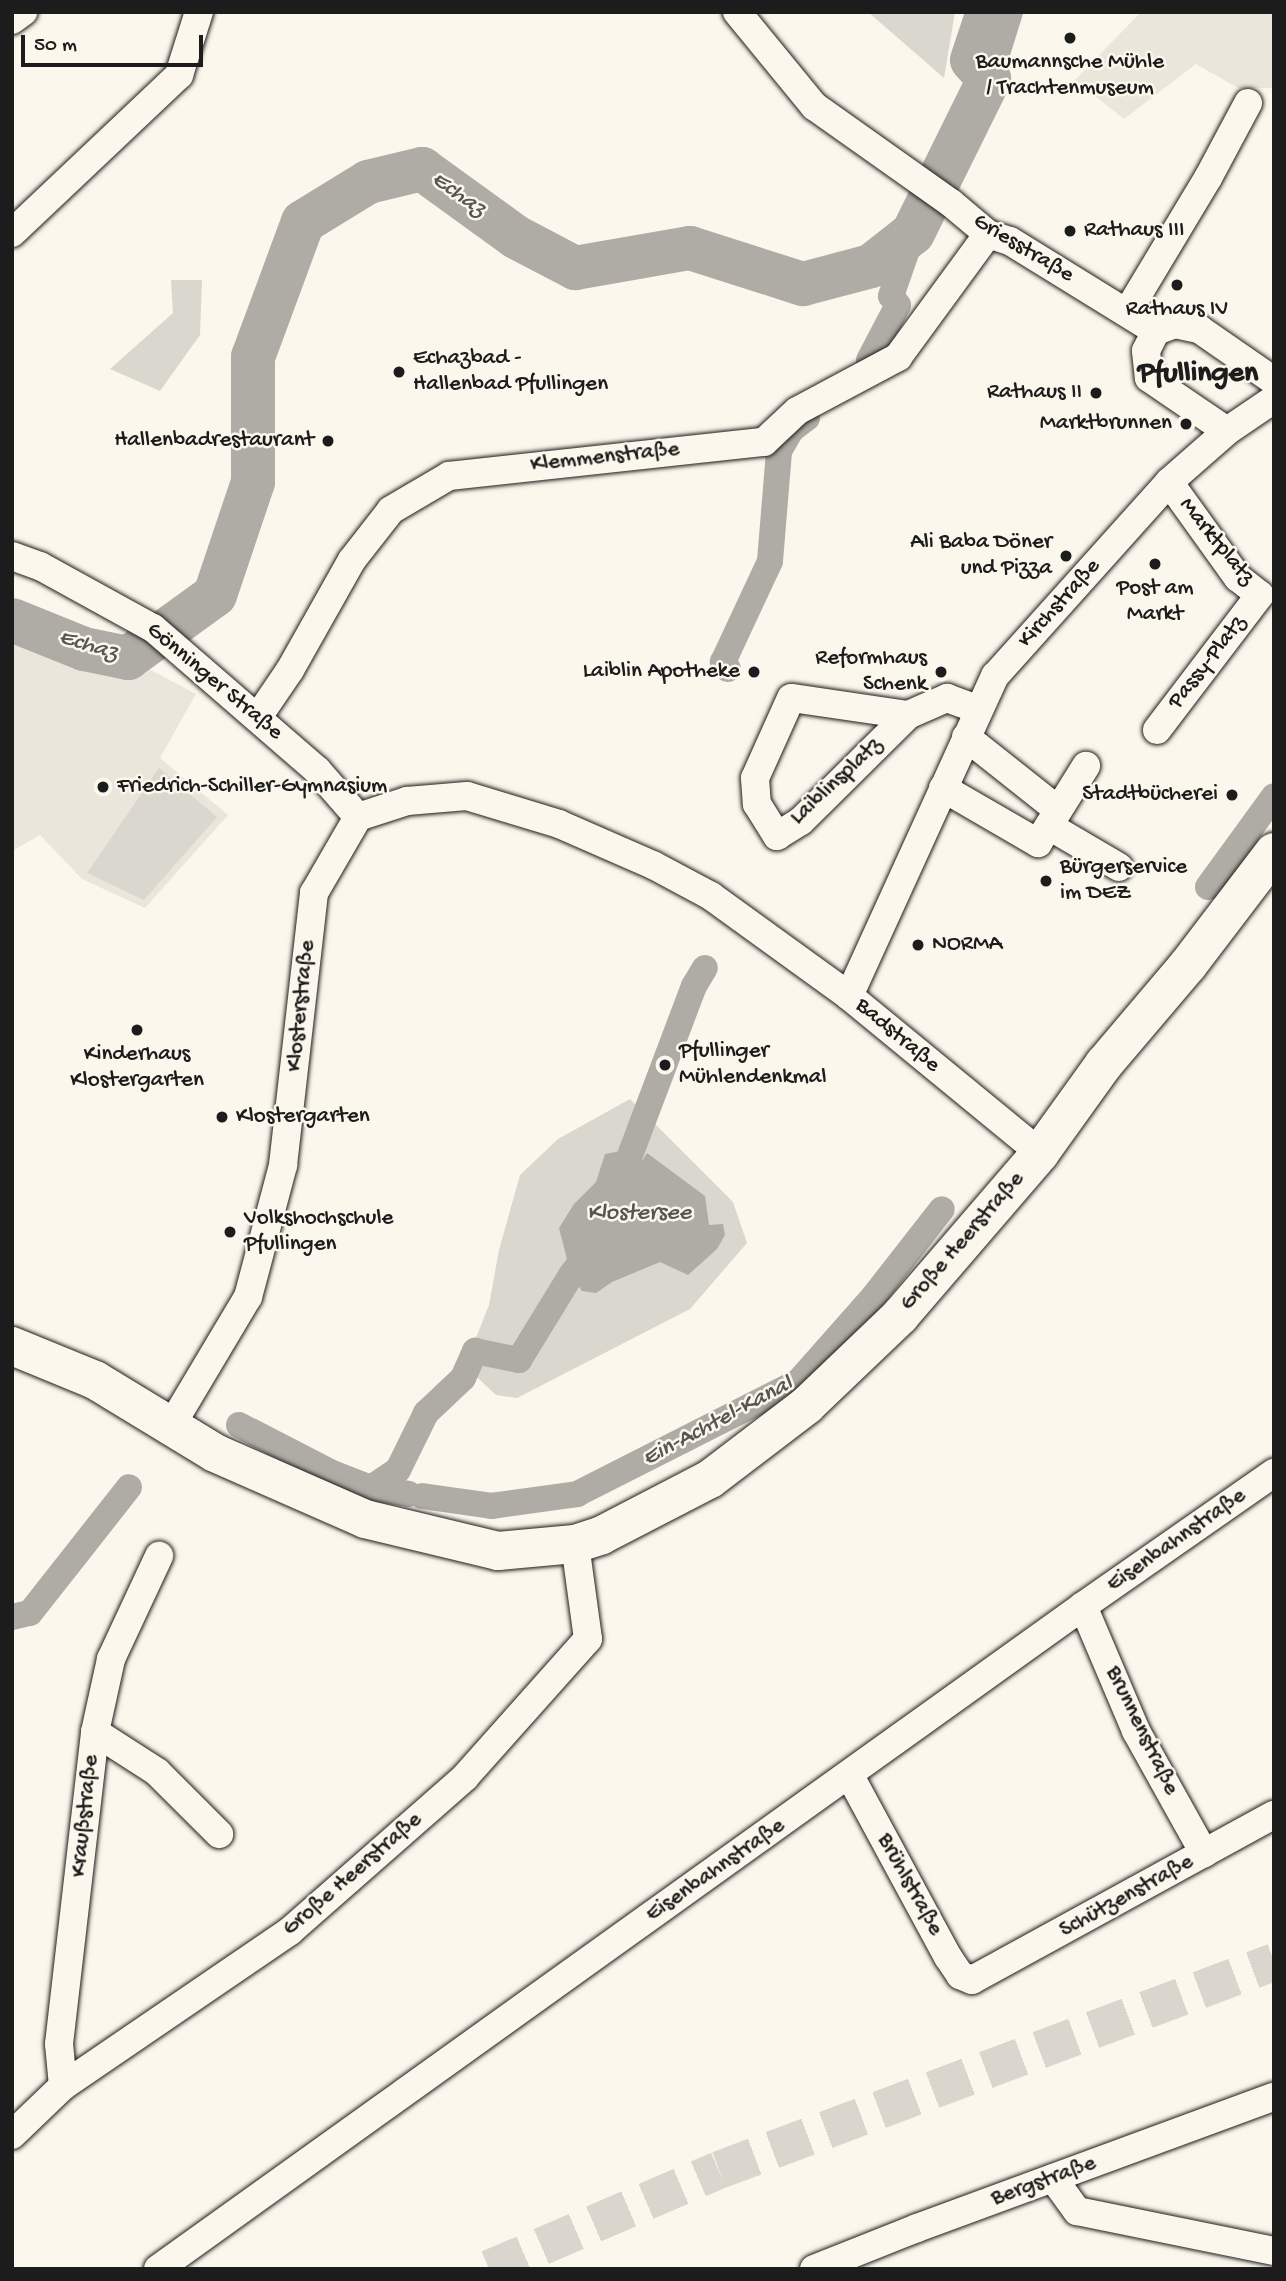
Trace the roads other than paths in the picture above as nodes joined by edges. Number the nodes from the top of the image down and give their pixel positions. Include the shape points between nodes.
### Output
1 (23, 12) edge
2 (200, 12) edge
3 (737, 12) edge
4 (12, 20) edge
5 (1248, 103) dead end
6 (12, 233) edge
7 (988, 234) junction
8 (1128, 311) junction
9 (1156, 331) junction
10 (1274, 381) edge
11 (1274, 399) edge
12 (1227, 431) junction
13 (1169, 482) junction
14 (12, 556) edge
15 (1260, 595) joint
16 (978, 709) junction
17 (908, 715) junction
18 (258, 717) junction
19 (1157, 730) dead end
20 (966, 737) junction
21 (1086, 766) dead end
22 (943, 788) junction
23 (358, 817) junction
24 (1054, 818) junction
25 (1274, 852) edge
26 (1119, 867) dead end
27 (849, 996) junction
28 (1040, 1153) junction
29 (12, 1346) edge
30 (171, 1426) junction
31 (1274, 1473) edge
32 (575, 1544) junction
33 (159, 1556) dead end
34 (1083, 1606) junction
35 (95, 1732) junction
36 (850, 1776) junction
37 (1274, 1815) edge
38 (219, 1834) dead end
39 (1204, 1853) junction
40 (980, 1979) joint
41 (63, 2086) junction
42 (1274, 2097) edge
43 (23, 2108) edge
44 (12, 2135) edge
45 (1053, 2178) junction
46 (1274, 2251) edge
47 (158, 2269) edge
48 (814, 2269) edge

1 - 4 street
2 - 6 street via 179,75
3 - 7 street, Griesstraße via 814,106
5 - 8 street
7 - 8 street, Griesstraße via 1010,241
7 - 18 street, Klemmenstraße via 898,357 797,411 764,442 449,475 391,510 358,550
8 - 9 street, Griesstraße
9 - 10 street via 1175,324 1199,329
9 - 12 street via 1146,351 1149,378
11 - 12 street, Marktplatz
12 - 13 street, Marktplatz
13 - 15 street, Marktplatz via 1238,578
13 - 16 street, Kirchstraße via 995,676
14 - 18 street, Gönninger Straße via 40,566 153,628
15 - 19 street, Passy-Platz
16 - 17 street, Laiblinsplatz via 947,698
16 - 20 street, Kirchstraße
17 - 17 street, Laiblinsplatz via 800,821 777,836 757,804 755,778 791,698
18 - 23 street, Gönninger Straße via 317,770
20 - 22 street, Kirchstraße
20 - 24 street
21 - 24 street
22 - 24 street via 1038,843
22 - 27 street, Kirchstraße
23 - 27 street, Badstraße via 407,801 467,796 559,824 711,896
23 - 30 street, Klosterstraße via 314,893 284,1165 248,1297
24 - 26 street
25 - 28 main road, Große Heerstraße via 1188,965 1104,1064
27 - 28 street, Badstraße
28 - 32 main road, Große Heerstraße via 900,1316 807,1405 692,1489
29 - 30 main road via 95,1380
30 - 32 main road, Große Heerstraße via 215,1453 365,1519 498,1551
31 - 34 street, Eisenbahnstraße
32 - 41 street, Große Heerstraße via 589,1639 466,1777 290,1931
33 - 35 street, Kraußstraße via 111,1659
34 - 36 street, Eisenbahnstraße
34 - 39 street, Brunnenstraße via 1136,1731
35 - 38 street via 157,1772
35 - 41 street, Kraußstraße via 59,2044
36 - 40 street, Brühlstraße via 956,1970 966,1978
36 - 47 street, Eisenbahnstraße
37 - 39 street, Schützenstraße
39 - 40 street, Schützenstraße
41 - 43 street, Große Heerstraße
42 - 45 street, Bergstraße
43 - 44 street, Große Heerstraße
45 - 46 street via 1077,2211
45 - 48 street, Bergstraße

